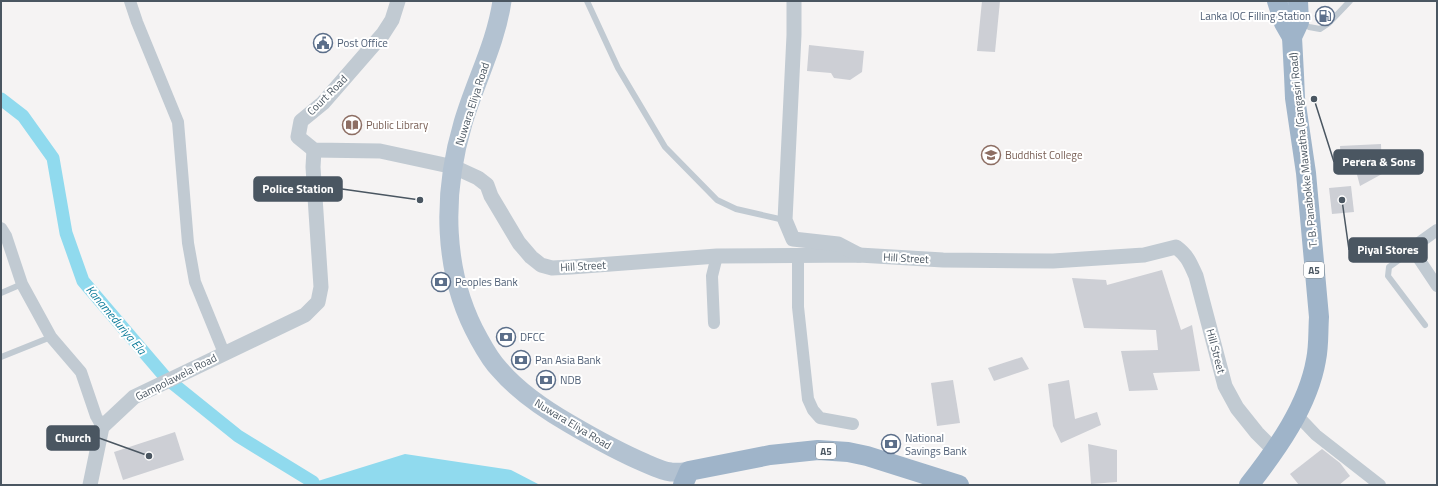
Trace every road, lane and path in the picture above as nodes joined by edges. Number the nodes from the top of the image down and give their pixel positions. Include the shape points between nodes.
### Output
1 (130, 1) edge
2 (398, 1) edge
3 (502, 1) edge
4 (587, 1) edge
5 (794, 1) edge
6 (1277, 1) edge
7 (1298, 1) edge
8 (1350, 1) edge
9 (1295, 30) junction
10 (314, 150) junction
11 (454, 167) junction
12 (785, 220) junction
13 (1437, 230) edge
14 (3, 234) edge
15 (1414, 250) junction
16 (859, 255) junction
17 (717, 256) junction
18 (798, 256) junction
19 (22, 284) junction
20 (1437, 286) edge
21 (1, 293) edge
22 (714, 323) dead end
23 (1425, 325) dead end
24 (51, 337) junction
25 (224, 353) junction
26 (1, 358) edge
27 (1296, 414) junction
28 (852, 424) dead end
29 (102, 427) junction
30 (1274, 450) junction
31 (686, 478) edge
32 (90, 485) edge
33 (959, 485) edge
34 (1249, 485) edge
35 (1380, 485) edge

1 - 25 street via 178,122 188,243 194,282
2 - 10 street, Court Road via 392,20 383,34 323,102 301,121 298,138
3 - 11 main road, Nuwara Eliya Road via 495,33 463,122
4 - 12 lane via 618,68 665,147 717,200 736,209
5 - 12 street
6 - 9 highway, T. B. Panabokke Mawatha (Gangasiri Road) / A5 via 1284,23
7 - 9 highway, T. B. Panabokke Mawatha (Gangasiri Road) / A5
8 - 9 lane via 1320,29 1309,27
9 - 27 highway, T. B. Panabokke Mawatha (Gangasiri Road) / A5 via 1295,98 1306,173 1318,317 1316,360
10 - 11 street via 380,151
10 - 25 street, Gampolawela Road via 321,287 318,302 305,315
11 - 17 street, Hill Street via 487,185 518,243 541,265 552,268
11 - 31 main road, Nuwara Eliya Road via 449,197 449,224 456,284 472,327 491,360 509,380 549,412 638,460
12 - 16 street via 793,239 838,244
13 - 15 street via 1416,245
14 - 19 street
15 - 20 street
15 - 23 lane via 1389,267 1388,276
16 - 18 street, Hill Street
16 - 30 street, Hill Street via 943,260 1053,261 1144,255 1176,247 1189,260 1196,276 1225,386 1237,408
17 - 18 street, Hill Street
17 - 22 street via 712,276
18 - 28 street via 798,307 808,399 820,418
19 - 21 lane
19 - 24 street
24 - 26 lane
24 - 29 street via 81,372
25 - 29 street, Gampolawela Road via 134,397
27 - 30 highway, T. B. Panabokke Mawatha (Gangasiri Road) / A5
27 - 35 street via 1316,435
29 - 32 street
30 - 34 highway, T. B. Panabokke Mawatha (Gangasiri Road) / A5
31 - 33 highway, A5 via 770,455 818,450 867,456

